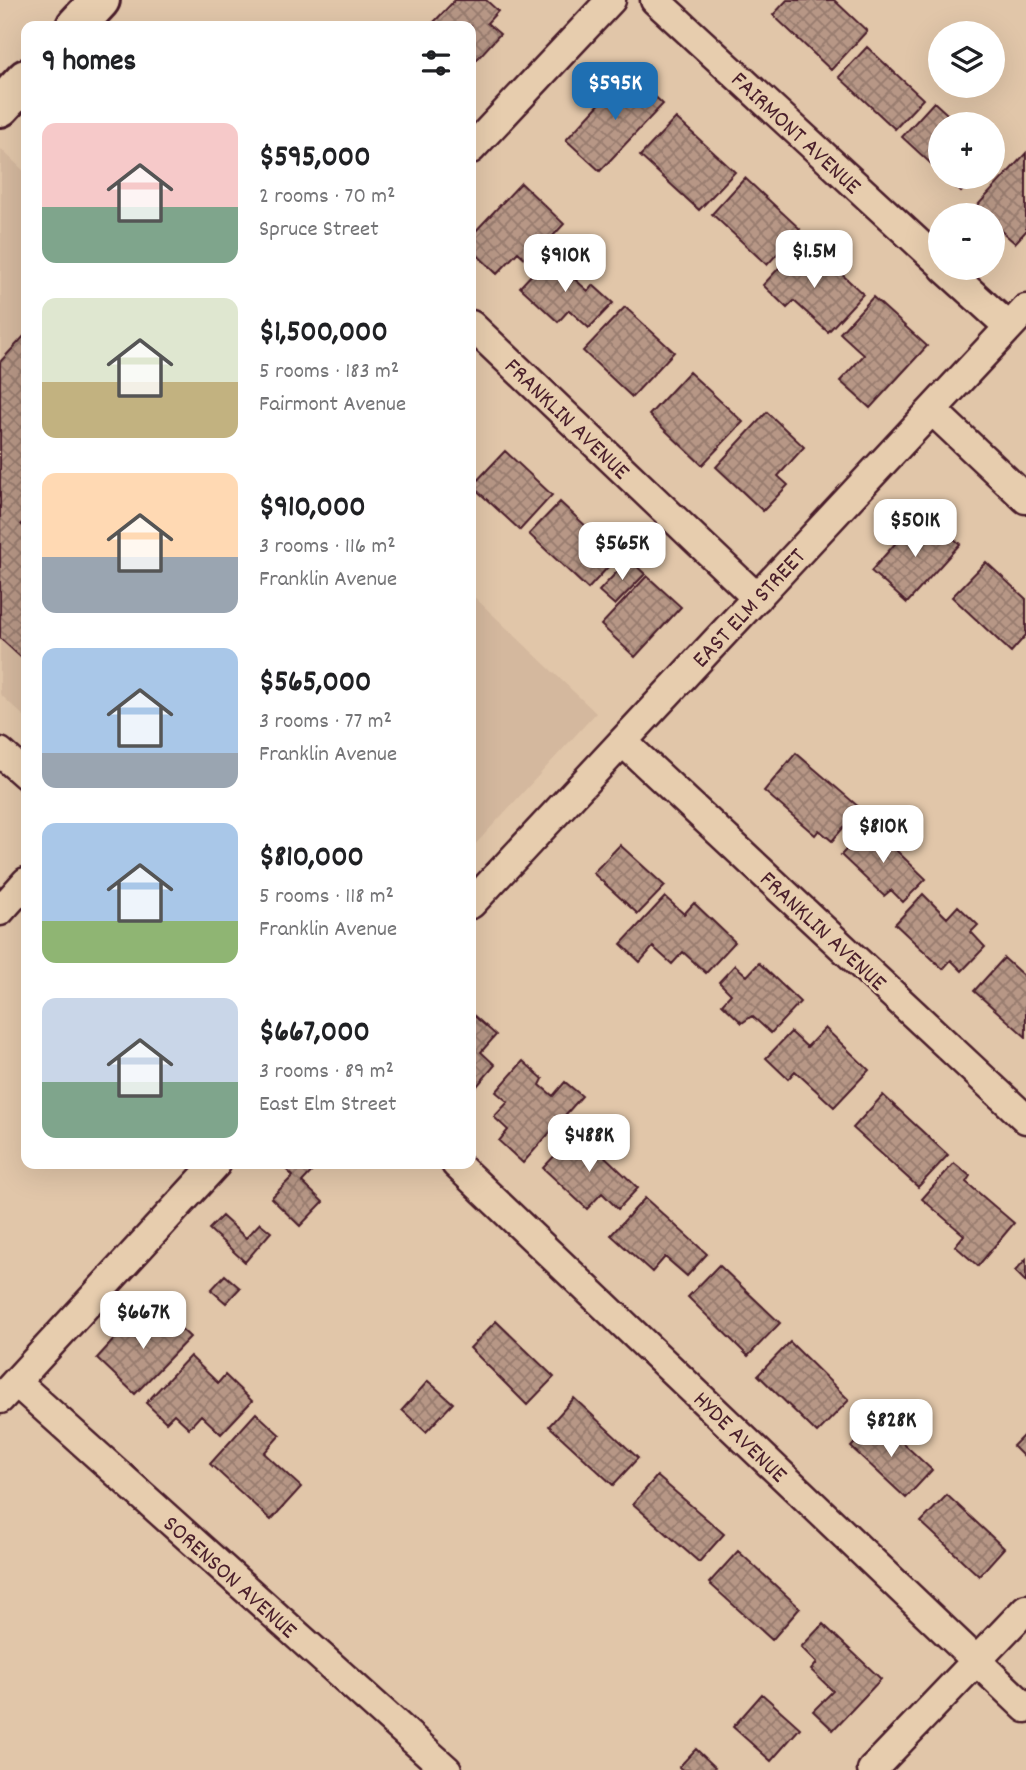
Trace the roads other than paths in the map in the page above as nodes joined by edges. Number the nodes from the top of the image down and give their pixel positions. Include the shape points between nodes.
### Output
1 (100, 0) edge
2 (611, 0) edge
3 (655, 0) edge
4 (81, 21) edge
5 (21, 84) edge
6 (0, 107) edge
7 (476, 144) edge
8 (928, 252) edge
9 (962, 280) edge
10 (1017, 318) edge
11 (476, 330) edge
12 (932, 410) junction
13 (1026, 499) edge
14 (757, 597) junction
15 (623, 742) junction
16 (0, 752) edge
17 (21, 771) edge
18 (21, 888) edge
19 (476, 899) edge
20 (0, 911) edge
21 (1026, 1119) edge
22 (211, 1169) edge
23 (461, 1169) edge
24 (8, 1391) edge
25 (1026, 1609) edge
26 (977, 1662) junction
27 (1026, 1708) edge
28 (447, 1770) edge
29 (872, 1770) edge

1 - 4 street
2 - 7 street
3 - 8 street, FAIRMONT AVENUE
5 - 6 street
9 - 10 street
10 - 12 street, EAST ELM STREET
11 - 14 street, FRANKLIN AVENUE
12 - 13 street
12 - 14 street, EAST ELM STREET
14 - 15 street, EAST ELM STREET
15 - 19 street, EAST ELM STREET
15 - 21 street, FRANKLIN AVENUE
16 - 17 street
18 - 20 street
22 - 24 street
23 - 26 street, HYDE AVENUE
24 - 28 street, SORENSON AVENUE
25 - 26 street
26 - 27 street, HYDE AVENUE
26 - 29 street

